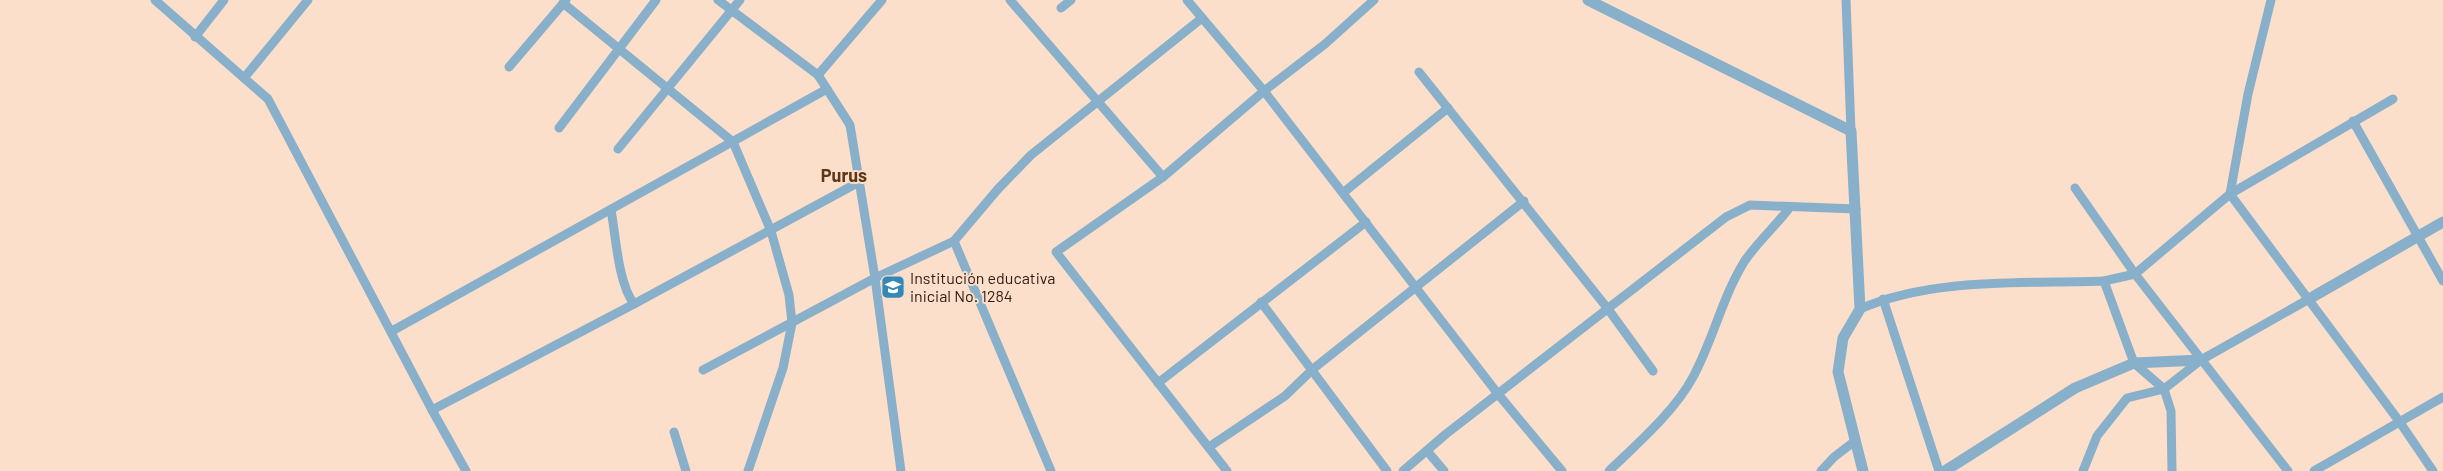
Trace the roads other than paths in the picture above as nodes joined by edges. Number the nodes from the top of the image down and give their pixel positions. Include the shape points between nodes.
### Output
1 (155, 0) edge
2 (224, 0) edge
3 (308, 0) edge
4 (656, 0) edge
5 (718, 0) edge
6 (740, 0) edge
7 (1010, 0) edge
8 (1071, 0) edge
9 (1187, 0) edge
10 (1374, 0) edge
11 (1846, 0) edge
12 (2271, 0) edge
13 (880, 1) edge
14 (1595, 1) edge
15 (564, 2) edge
16 (1061, 8) dead end
17 (732, 11) junction
18 (1202, 18) junction
19 (196, 37) junction
20 (619, 50) junction
21 (509, 67) dead end
22 (1419, 72) dead end
23 (818, 75) junction
24 (244, 78) junction
25 (827, 89) junction
26 (667, 90) junction
27 (1264, 90) junction
28 (2393, 99) dead end
29 (1098, 101) junction
30 (1448, 108) junction
31 (2353, 121) junction
32 (559, 128) dead end
33 (1851, 131) junction
34 (733, 142) junction
35 (618, 149) dead end
36 (1162, 177) junction
37 (860, 181) junction
38 (2075, 188) dead end
39 (1344, 192) junction
40 (2230, 194) junction
41 (1524, 201) junction
42 (1790, 206) junction
43 (1856, 209) junction
44 (611, 210) junction
45 (1366, 222) junction
46 (2443, 222) edge
47 (771, 231) junction
48 (2418, 236) junction
49 (954, 241) junction
50 (2134, 274) junction
51 (875, 278) junction
52 (2104, 281) junction
53 (2443, 281) edge
54 (1417, 286) junction
55 (1883, 299) junction
56 (2309, 299) junction
57 (1261, 302) junction
58 (634, 304) junction
59 (1608, 309) junction
60 (1860, 309) junction
61 (792, 323) junction
62 (392, 331) junction
63 (2201, 360) junction
64 (2134, 362) junction
65 (1313, 369) junction
66 (704, 370) dead end
67 (1653, 371) dead end
68 (1158, 383) junction
69 (2164, 389) junction
70 (1498, 394) junction
71 (2443, 397) edge
72 (432, 410) junction
73 (2399, 421) junction
74 (674, 432) dead end
75 (1855, 441) junction
76 (1208, 447) junction
77 (1428, 452) junction
78 (1616, 469) edge
79 (466, 471) edge
80 (686, 471) edge
81 (748, 471) edge
82 (901, 471) edge
83 (1051, 471) edge
84 (1227, 471) edge
85 (1387, 471) edge
86 (1404, 471) edge
87 (1444, 471) edge
88 (1562, 471) edge
89 (1821, 471) edge
90 (1862, 471) edge
91 (1939, 471) edge
92 (1945, 471) edge
93 (2083, 471) edge
94 (2172, 471) edge
95 (2288, 471) edge
96 (2314, 471) edge
97 (2433, 471) edge

1 - 19 street
2 - 19 street
3 - 24 street
4 - 20 street
5 - 17 street
6 - 17 street
7 - 29 street
8 - 16 street
9 - 18 street
10 - 27 street via 1326,44
11 - 33 street
12 - 40 street via 2248,94
13 - 23 street
14 - 33 street
15 - 20 street
15 - 21 street
17 - 23 street
17 - 26 street
18 - 27 street
18 - 29 street
19 - 24 street
20 - 26 street
20 - 32 street
22 - 30 street
23 - 25 street
24 - 62 street via 268,99
25 - 34 street
25 - 37 street via 850,125
26 - 34 street
26 - 35 street
27 - 36 street
27 - 39 street
28 - 31 street
29 - 36 street
29 - 49 street via 1031,155
30 - 39 street
30 - 41 street
31 - 40 street
31 - 48 street
33 - 43 street
34 - 44 street
34 - 47 street
36 - 68 street via 1056,252
37 - 47 street
37 - 51 street
38 - 50 street
39 - 45 street
40 - 50 street
40 - 56 street
41 - 54 street
41 - 59 street
42 - 43 street
42 - 59 street via 1750,205 1726,217
42 - 78 street via 1744,263 1693,377 1678,400
43 - 60 street
44 - 58 street via 621,267
44 - 62 street
45 - 54 street
45 - 57 street
46 - 48 street
47 - 58 street
47 - 61 street via 789,295
48 - 53 street
48 - 56 street
49 - 51 street
49 - 83 street
50 - 52 street
50 - 63 street
51 - 61 street
51 - 82 street
52 - 55 street via 1948,286
52 - 64 street
54 - 65 street
54 - 70 street
55 - 60 street
55 - 91 street
56 - 63 street
56 - 73 street
57 - 65 street
57 - 68 street
58 - 72 street
59 - 67 street
59 - 70 street
60 - 75 street via 1843,338 1838,372
61 - 66 street
61 - 81 street via 783,368
62 - 72 street
63 - 64 street
63 - 69 street
63 - 95 street
64 - 69 street
64 - 92 street via 2075,388
65 - 76 street via 1285,396
65 - 85 street
68 - 76 street
69 - 93 street via 2127,398 2097,436
69 - 94 street via 2172,412
70 - 77 street
70 - 88 street
71 - 73 street
72 - 79 street
73 - 96 street
73 - 97 street
74 - 80 street
75 - 89 street
75 - 90 street
76 - 84 street
77 - 86 street
77 - 87 street

